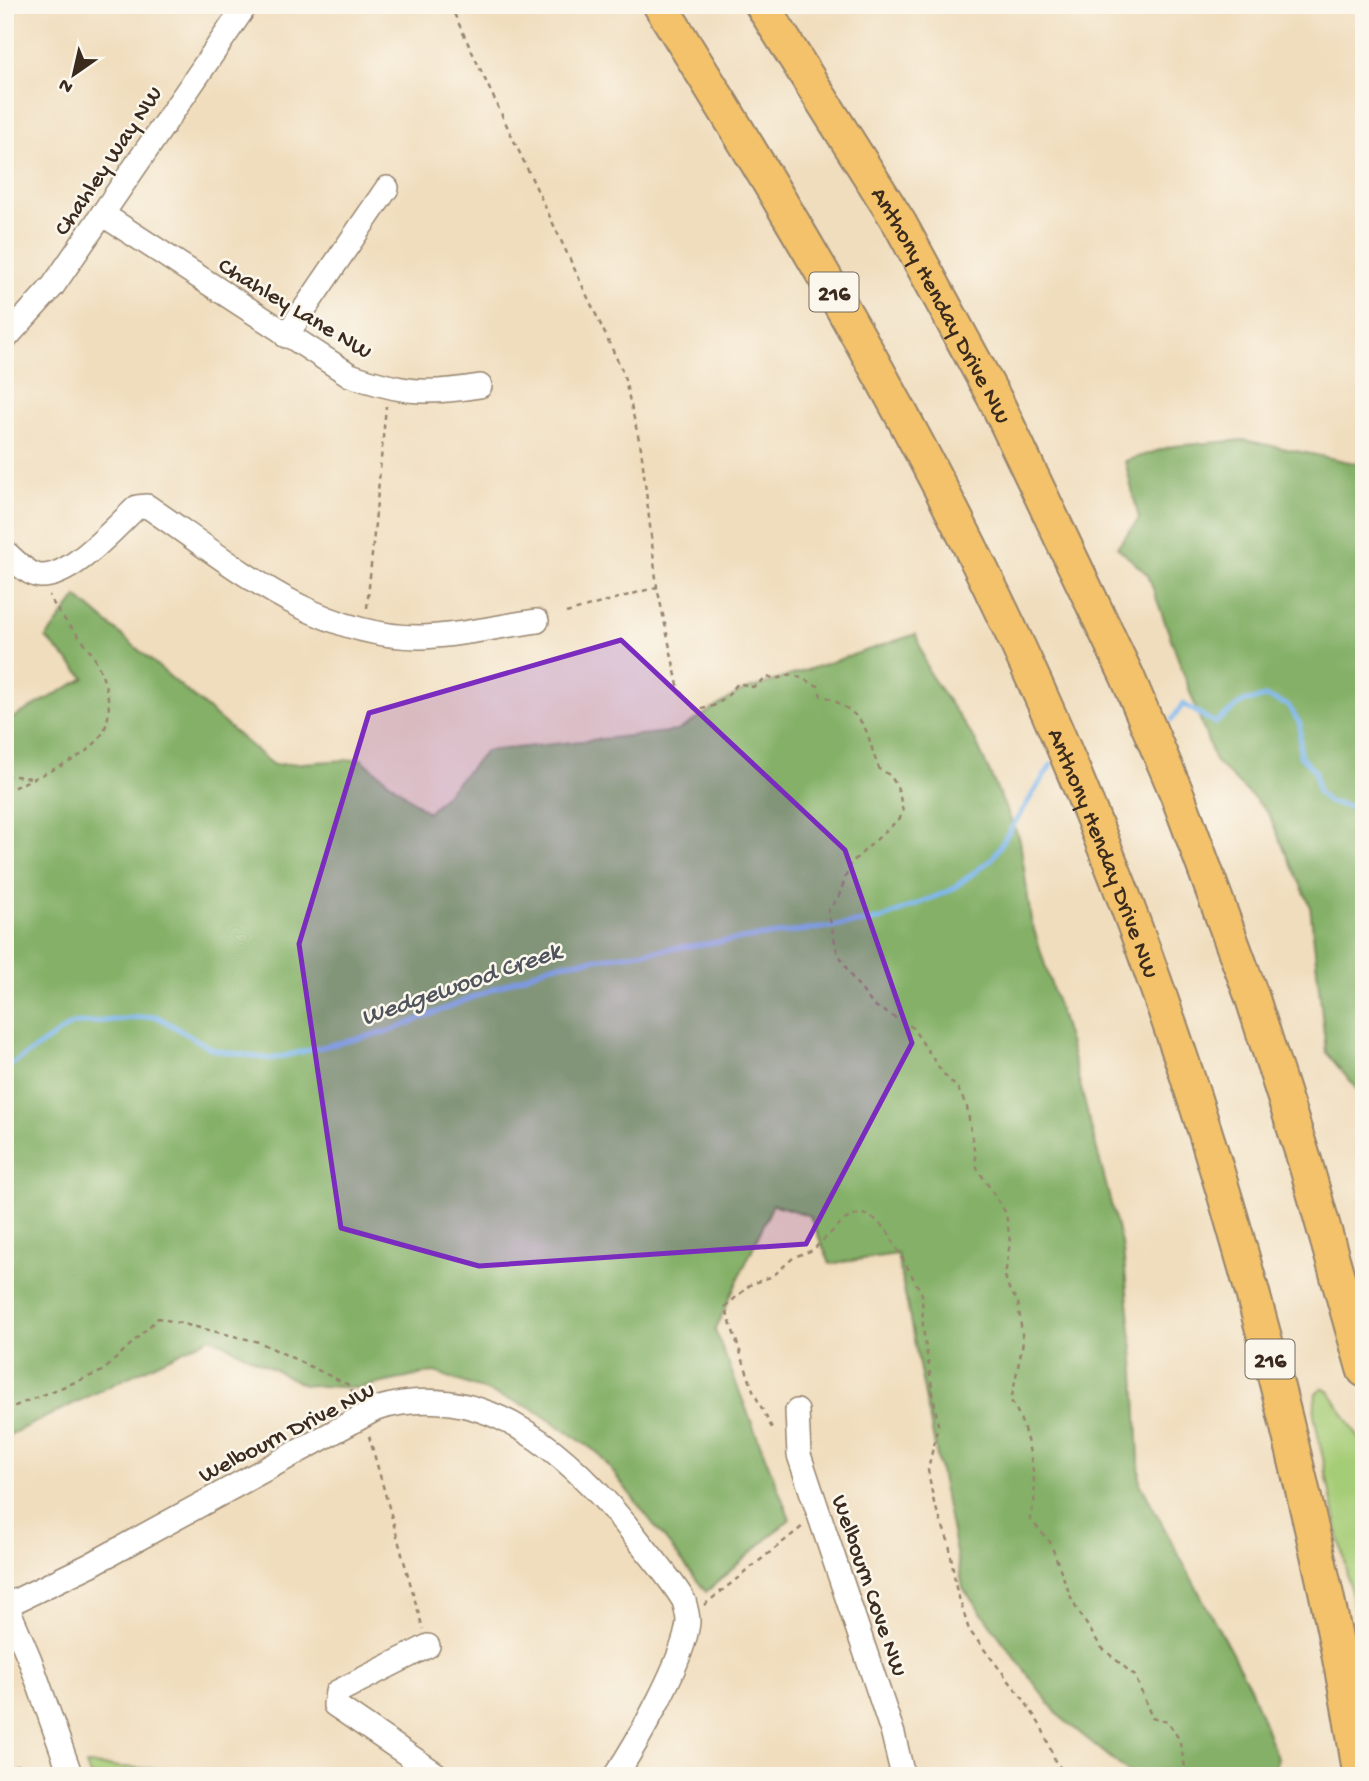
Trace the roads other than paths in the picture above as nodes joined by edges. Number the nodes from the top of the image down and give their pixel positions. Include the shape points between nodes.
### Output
1 (246, 5) edge
2 (660, 5) edge
3 (764, 8) edge
4 (387, 188) dead end
5 (102, 214) junction
6 (285, 336) junction
7 (6, 337) edge
8 (480, 386) dead end
9 (5, 552) edge
10 (537, 621) dead end
11 (1364, 1370) edge
12 (797, 1411) dead end
13 (6, 1606) edge
14 (428, 1646) road end
15 (70, 1773) edge
16 (439, 1776) edge
17 (615, 1776) edge
18 (903, 1776) edge
19 (1360, 1776) edge

1 - 5 street, Chahley Way NW
2 - 19 highway, Anthony Henday Drive NW / 216 via 785,205 941,487 1078,785 1189,1082 1242,1250 1318,1554
3 - 11 highway, Anthony Henday Drive NW via 900,225 996,401 1128,676 1222,915 1305,1162
4 - 6 street
5 - 6 street, Chahley Lane NW
5 - 7 street, Chahley Way NW via 53,286
6 - 8 street, Chahley Lane NW via 350,375 395,391 439,392
9 - 10 street via 40,576 67,570 136,507 147,506 282,598 342,625 420,637
12 - 18 street, Welbourn Cove NW via 799,1455
13 - 15 street
13 - 17 street, Welbourn Drive NW via 90,1566 363,1415 409,1401 456,1403 487,1412 579,1471 678,1591 688,1619 681,1647
14 - 16 street via 337,1692 335,1705

